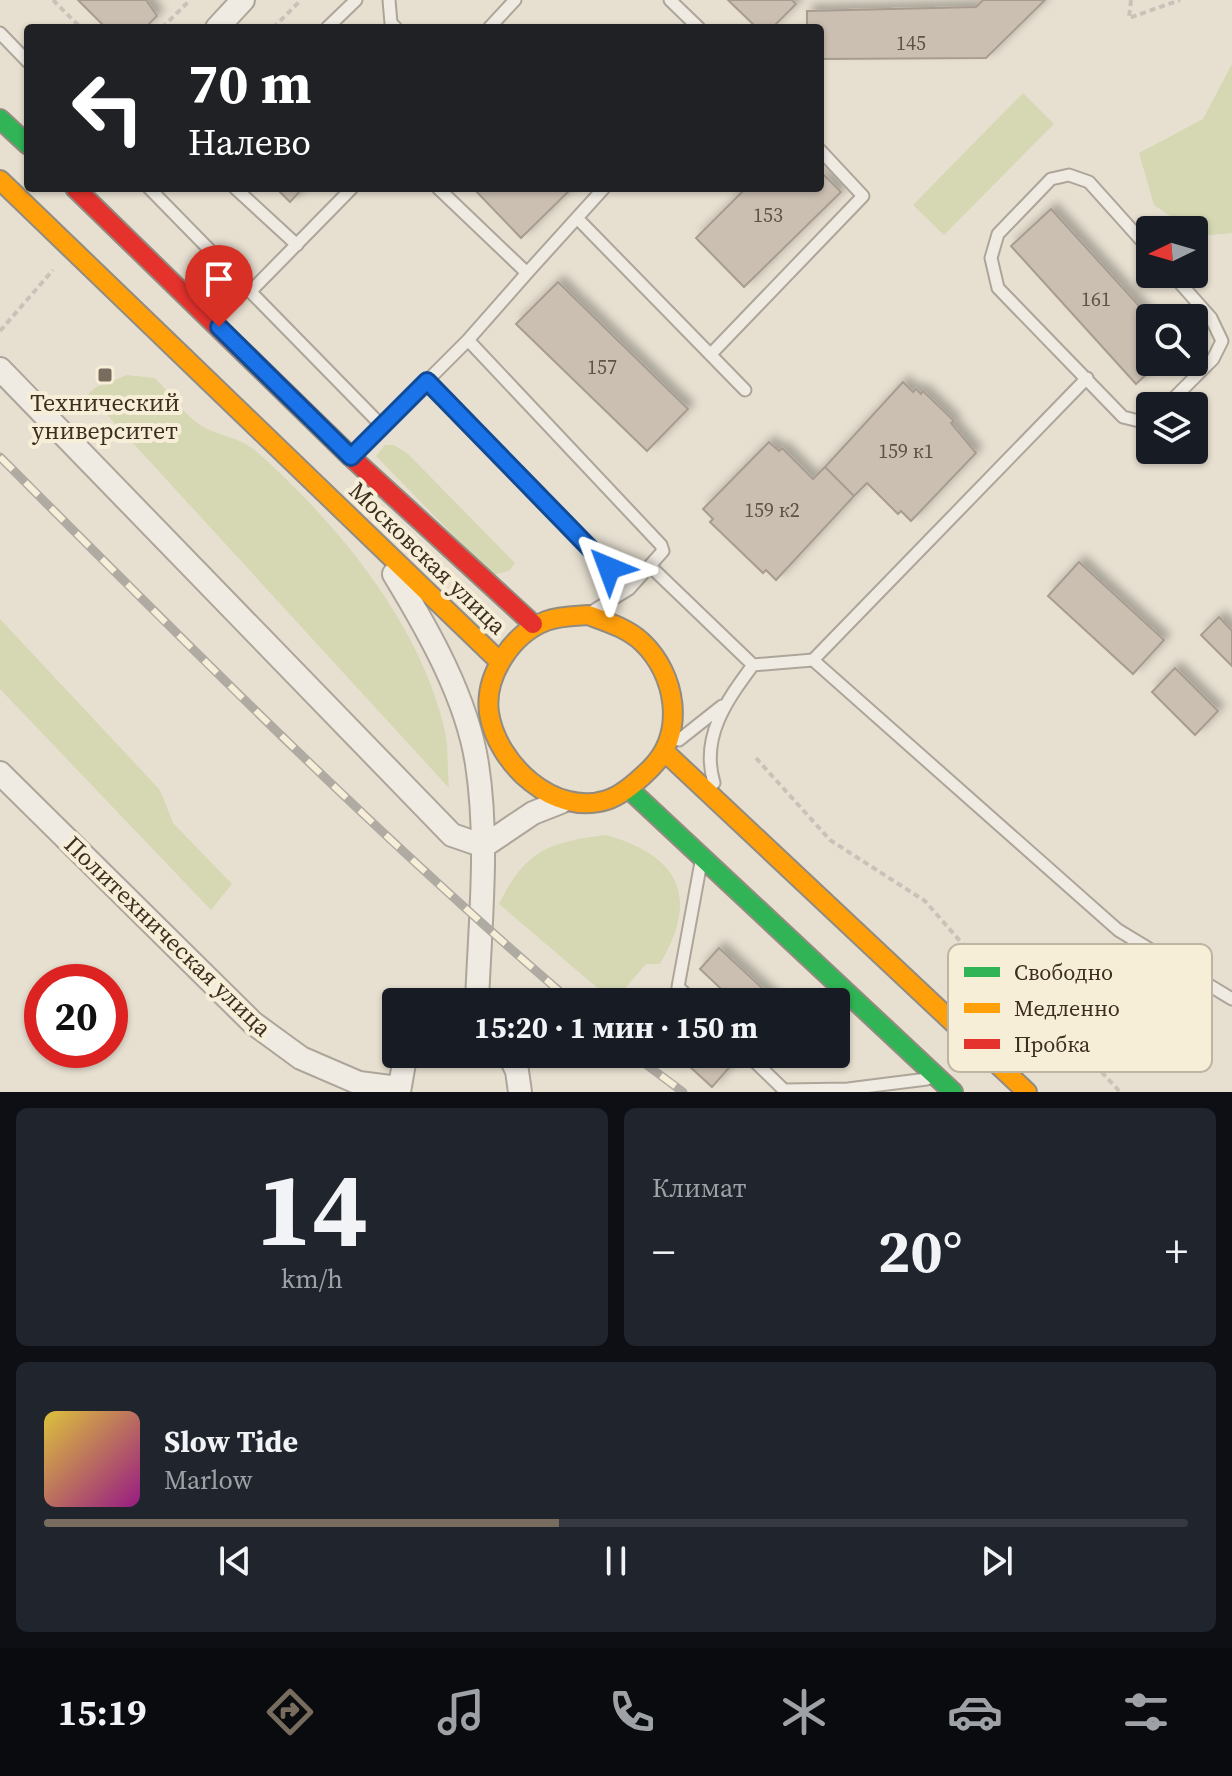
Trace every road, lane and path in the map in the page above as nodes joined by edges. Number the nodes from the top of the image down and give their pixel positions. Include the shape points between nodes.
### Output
1 (53, 0) edge
2 (190, 0) edge
3 (243, 0) edge
4 (301, 0) edge
5 (356, 0) edge
6 (389, 0) edge
7 (515, 0) edge
8 (670, 0) edge
9 (1131, 0) edge
10 (1180, 0) edge
11 (77, 24) edge
12 (166, 24) edge
13 (221, 24) edge
14 (277, 24) edge
15 (331, 24) edge
16 (392, 24) edge
17 (493, 24) edge
18 (695, 24) edge
19 (0, 33) edge
20 (24, 58) edge
21 (0, 119) edge
22 (24, 141) edge
23 (824, 154) edge
24 (0, 180) edge
25 (79, 192) edge
26 (153, 192) edge
27 (239, 192) edge
28 (348, 192) edge
29 (442, 192) edge
30 (600, 192) edge
31 (577, 218) junction
32 (1136, 234) edge
33 (297, 245) junction
34 (527, 273) junction
35 (1184, 288) edge
36 (250, 292) junction
37 (468, 340) junction
38 (711, 354) junction
39 (0, 369) edge
40 (1087, 378) junction
41 (427, 381) junction
42 (745, 390) dead end
43 (1180, 392) edge
44 (1136, 420) edge
45 (382, 426) junction
46 (351, 457) junction
47 (371, 535) junction
48 (650, 566) junction
49 (629, 589) junction
50 (586, 615) junction
51 (533, 624) junction
52 (498, 660) junction
53 (813, 660) junction
54 (753, 665) junction
55 (722, 706) junction
56 (486, 707) junction
57 (665, 752) junction
58 (756, 758) dead end
59 (477, 760) junction
60 (0, 773) edge
61 (630, 790) junction
62 (561, 802) junction
63 (721, 805) junction
64 (484, 846) junction
65 (702, 858) junction
66 (963, 944) edge
67 (1141, 944) edge
68 (1212, 987) edge
69 (478, 988) edge
70 (679, 988) edge
71 (1232, 999) edge
72 (948, 1018) edge
73 (403, 1068) edge
74 (516, 1068) edge
75 (761, 1068) edge
76 (1006, 1072) edge
77 (1102, 1072) edge
78 (937, 1078) junction
79 (399, 1090) edge
80 (520, 1092) edge
81 (953, 1092) edge
82 (1027, 1092) edge
83 (1120, 1092) edge

1 - 11 path
2 - 12 path
3 - 13 street
4 - 14 path
5 - 15 lane
6 - 16 lane
7 - 17 lane
8 - 18 lane
9 - 10 path via 1129,18
19 - 20 lane
21 - 22 main road
23 - 38 lane via 863,196
24 - 47 main road, Московская улица
25 - 46 main road, Московская улица
26 - 36 lane
27 - 33 lane
28 - 33 lane
29 - 34 lane
30 - 31 lane
31 - 34 lane
31 - 38 lane
32 - 40 lane via 1089,182 1069,175 1051,179 998,234 991,258 998,288
33 - 36 lane
34 - 37 lane
35 - 43 lane via 1211,318 1222,341 1213,359
36 - 45 lane
37 - 41 lane
37 - 48 lane via 661,545 663,551
38 - 42 lane
39 - 64 street via 452,835
40 - 44 lane via 1123,417
40 - 53 lane
41 - 45 lane
41 - 49 lane
45 - 46 lane
46 - 51 main road, Московская улица
47 - 52 main road, Московская улица
47 - 59 street via 421,618
48 - 49 lane
48 - 54 lane
49 - 50 lane
50 - 51 main road, Московская улица
50 - 57 main road via 616,625 643,643 665,672 672,731
51 - 52 main road
52 - 56 main road, Московская улица
53 - 54 lane
53 - 67 lane via 1118,930
54 - 55 lane
55 - 57 lane
55 - 63 lane via 711,742 711,772
56 - 59 street
56 - 62 main road via 508,761 527,782
57 - 61 main road
57 - 63 main road
58 - 66 path via 830,840 925,901
59 - 64 street
60 - 79 street, Политехническая улица via 253,1023 301,1058 359,1083
61 - 62 main road via 600,802
61 - 65 main road
62 - 64 street via 533,813
63 - 72 main road
64 - 69 street
65 - 70 lane
65 - 78 main road
68 - 71 lane
73 - 79 street
74 - 80 street
75 - 78 lane via 784,1090 848,1089
76 - 82 main road
77 - 83 path
78 - 81 main road

